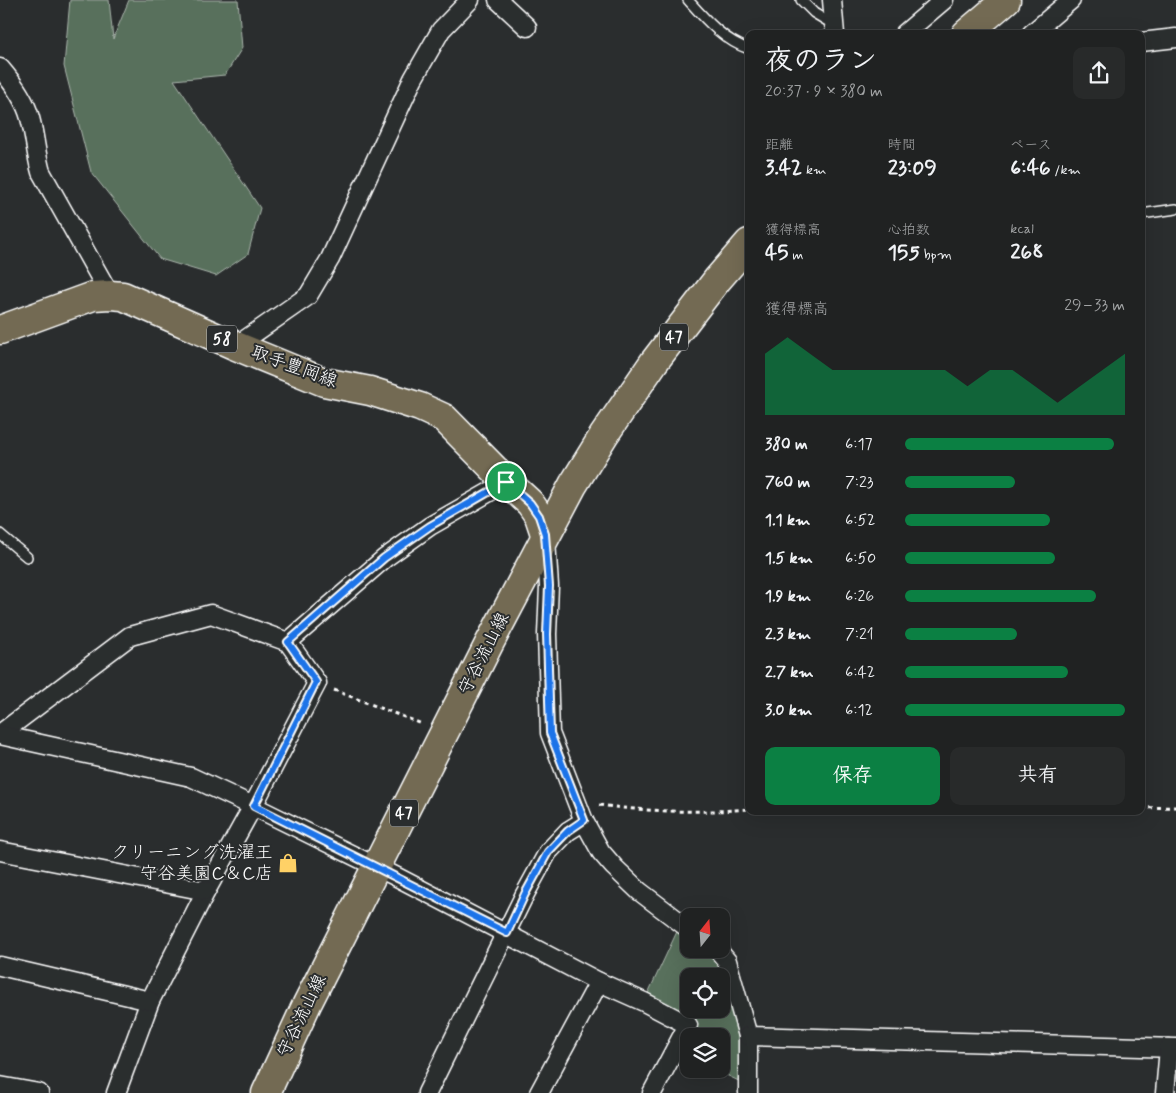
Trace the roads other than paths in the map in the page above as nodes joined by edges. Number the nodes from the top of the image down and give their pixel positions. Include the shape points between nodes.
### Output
1 (470, 0) edge
2 (498, 0) edge
3 (688, 0) edge
4 (801, 0) edge
5 (832, 0) edge
6 (944, 0) edge
7 (1006, 0) edge
8 (1071, 0) edge
9 (527, 27) dead end
10 (835, 30) edge
11 (909, 30) edge
12 (971, 30) edge
13 (1036, 30) edge
14 (1176, 38) edge
15 (1145, 42) edge
16 (745, 48) edge
17 (0, 68) edge
18 (1176, 209) edge
19 (1145, 213) edge
20 (745, 248) edge
21 (110, 295) junction
22 (0, 330) edge
23 (236, 346) junction
24 (506, 482) junction
25 (0, 534) edge
26 (545, 534) junction
27 (27, 557) dead end
28 (288, 642) junction
29 (0, 735) edge
30 (254, 806) junction
31 (581, 814) junction
32 (0, 851) edge
33 (377, 867) junction
34 (206, 891) junction
35 (680, 922) edge
36 (507, 933) junction
37 (725, 958) edge
38 (0, 966) edge
39 (599, 982) junction
40 (150, 1001) junction
41 (748, 1036) junction
42 (1173, 1048) edge
43 (0, 1086) edge
44 (39, 1093) edge
45 (116, 1093) edge
46 (266, 1093) edge
47 (427, 1093) edge
48 (539, 1093) edge
49 (652, 1093) edge
50 (748, 1093) edge
51 (1166, 1093) edge

1 - 23 street via 441,30 413,79 330,259 308,296
2 - 9 street
3 - 16 lane via 709,24
4 - 10 lane
5 - 10 street
6 - 11 street
7 - 12 main road
8 - 13 street
14 - 15 street
17 - 21 street via 24,102 41,172
18 - 19 lane
20 - 26 main road, 守谷流山線 / 47 via 654,362 573,484
21 - 22 main road, 取手豊岡線 / 58 via 93,296
21 - 23 main road, 取手豊岡線 / 58 via 123,296
23 - 24 main road, 取手豊岡線 / 58 via 324,382 370,391 444,418
24 - 26 main road, 取手豊岡線 / 58 via 530,503
24 - 28 street via 430,526 384,558
25 - 27 lane
26 - 31 street via 549,586 550,733
26 - 33 main road, 守谷流山線 / 47
28 - 29 street via 211,614 130,636
28 - 30 street via 316,682
29 - 30 street via 191,777
30 - 33 street
30 - 34 street
31 - 35 street via 601,852 614,867
31 - 36 street via 548,852
32 - 34 street
33 - 36 street
33 - 46 main road, 守谷流山線 / 47
34 - 40 street
36 - 39 street
36 - 47 street
37 - 41 street
38 - 40 street
39 - 48 street
39 - 49 street via 688,1025
40 - 45 street
41 - 42 street
41 - 50 street
42 - 51 street
43 - 44 street

